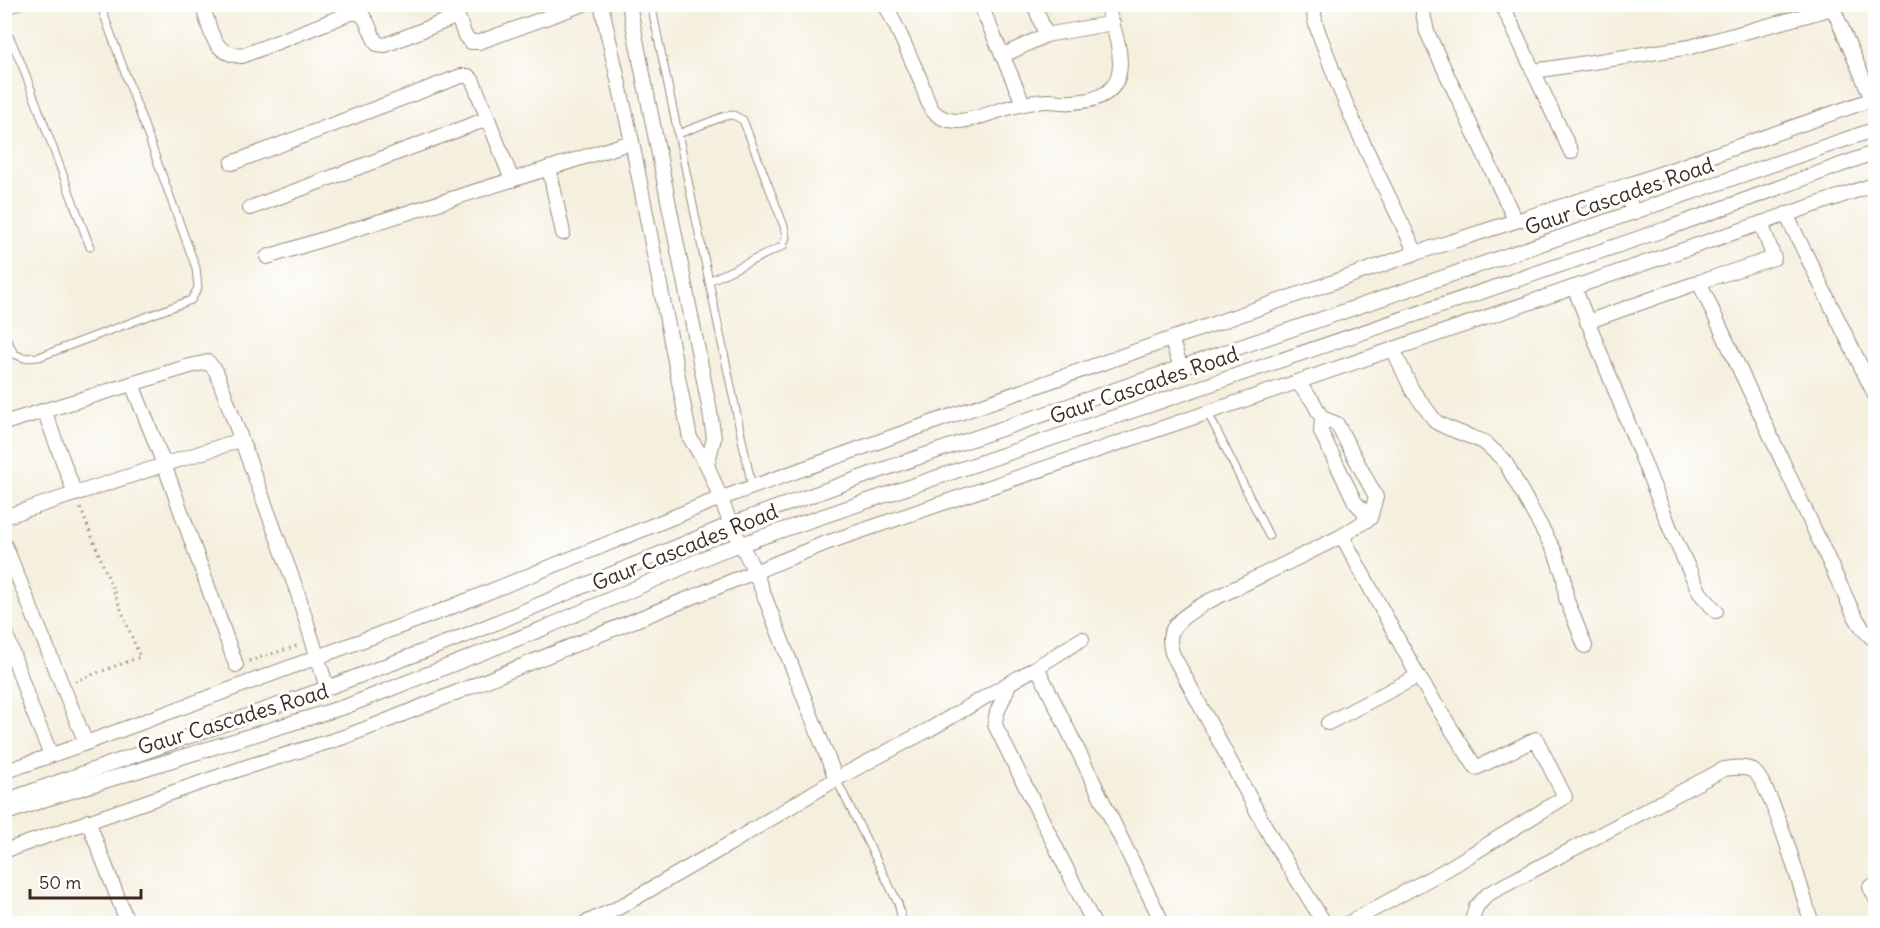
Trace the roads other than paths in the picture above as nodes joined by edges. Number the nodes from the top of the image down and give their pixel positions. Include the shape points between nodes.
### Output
1 (22, 4) edge
2 (100, 4) edge
3 (202, 4) edge
4 (584, 4) edge
5 (601, 4) edge
6 (629, 4) edge
7 (651, 4) edge
8 (885, 4) edge
9 (980, 4) edge
10 (1034, 4) edge
11 (1106, 4) edge
12 (1315, 4) edge
13 (1425, 4) edge
14 (1502, 4) edge
15 (1836, 6) edge
16 (456, 10) edge
17 (4, 12) edge
18 (1113, 23) junction
19 (4, 33) edge
20 (1046, 35) junction
21 (1002, 56) junction
22 (1534, 72) junction
23 (1874, 99) edge
24 (1023, 103) junction
25 (487, 118) junction
26 (1875, 129) edge
27 (678, 134) junction
28 (632, 142) junction
29 (1571, 152) dead end
30 (1875, 152) edge
31 (232, 163) dead end
32 (549, 168) junction
33 (512, 180) junction
34 (1875, 184) edge
35 (1625, 186) junction
36 (250, 208) dead end
37 (1633, 213) junction
38 (1786, 214) junction
39 (1515, 220) junction
40 (1761, 223) junction
41 (1666, 229) junction
42 (563, 233) dead end
43 (90, 248) dead end
44 (1416, 253) junction
45 (1675, 254) junction
46 (267, 257) dead end
47 (709, 281) junction
48 (1699, 282) junction
49 (1574, 287) junction
50 (1376, 301) junction
51 (1587, 322) junction
52 (1384, 325) junction
53 (4, 333) edge
54 (1171, 339) junction
55 (1393, 349) junction
56 (1181, 367) junction
57 (1297, 382) junction
58 (132, 384) junction
59 (1875, 398) edge
60 (44, 410) junction
61 (1208, 413) junction
62 (1322, 418) junction
63 (4, 423) edge
64 (240, 440) junction
65 (164, 464) junction
66 (707, 465) junction
67 (752, 487) junction
68 (75, 494) junction
69 (720, 499) junction
70 (4, 518) edge
71 (1370, 518) junction
72 (731, 524) junction
73 (1269, 536) dead end
74 (1342, 536) junction
75 (4, 543) edge
76 (742, 544) junction
77 (755, 572) junction
78 (1716, 611) dead end
79 (4, 628) edge
80 (1082, 639) dead end
81 (1875, 641) edge
82 (1586, 646) dead end
83 (318, 657) junction
84 (236, 665) road end
85 (1037, 667) junction
86 (1418, 676) junction
87 (1009, 683) junction
88 (327, 688) junction
89 (1328, 723) dead end
90 (86, 743) junction
91 (51, 755) junction
92 (4, 772) edge
93 (836, 779) junction
94 (4, 801) edge
95 (4, 814) edge
96 (88, 821) junction
97 (4, 851) edge
98 (128, 924) edge
99 (583, 924) edge
100 (903, 924) edge
101 (1094, 924) edge
102 (1163, 924) edge
103 (1325, 924) edge
104 (1347, 924) edge
105 (1471, 924) edge
106 (1812, 924) edge

1 - 17 lane
2 - 53 lane via 196,268 198,288 191,300 39,357 15,354
3 - 16 street via 216,45 230,55 242,56 351,13 360,13 377,44 385,45
4 - 16 street via 479,42 471,42 465,36
5 - 28 street
6 - 66 street via 709,406 714,438
7 - 27 lane
8 - 24 street via 933,111 945,120 963,122
9 - 21 street
10 - 20 street
11 - 18 street
12 - 44 street via 1318,31 1339,91
13 - 39 street via 1427,32
14 - 22 street
15 - 22 street via 1690,47
15 - 23 street
18 - 20 street
18 - 24 street via 1120,48 1120,75 1112,90 1096,99
19 - 43 lane via 22,64
20 - 21 street
21 - 24 street
22 - 29 street
23 - 35 street
25 - 31 street via 473,81 461,76
25 - 33 street
25 - 36 street
26 - 37 street, Gaur Cascades Road
27 - 47 lane
27 - 47 lane via 725,116 743,120 784,226 783,246
28 - 32 street
28 - 66 street via 690,438
30 - 41 street, Gaur Cascades Road
32 - 33 street
32 - 42 street
33 - 46 street
34 - 38 street
35 - 37 street
35 - 39 street
37 - 50 street, Gaur Cascades Road
38 - 40 street
38 - 59 street
39 - 44 street
40 - 45 street
40 - 48 street via 1774,258
41 - 45 street
41 - 52 street, Gaur Cascades Road
44 - 54 street
45 - 49 street
47 - 67 lane
48 - 51 street
48 - 81 street via 1841,588 1860,624
49 - 51 street
49 - 55 street
50 - 52 street
50 - 56 street, Gaur Cascades Road
51 - 78 street via 1672,533 1700,593
52 - 76 street, Gaur Cascades Road
54 - 56 street
54 - 67 street
55 - 57 street
55 - 82 street via 1412,390 1436,422 1484,442 1504,460 1555,552 1566,598
56 - 72 street, Gaur Cascades Road
57 - 61 street
57 - 62 street
58 - 60 street
58 - 64 street via 208,362 216,371
58 - 65 street
60 - 63 street
60 - 68 street
61 - 73 lane
61 - 77 street via 826,543
62 - 71 street via 1321,432 1355,502
62 - 71 street via 1337,424 1376,497
64 - 65 street
64 - 83 street
65 - 68 street
65 - 84 street
66 - 69 street
67 - 69 street
68 - 70 street
69 - 72 street
69 - 83 street
71 - 74 street
72 - 76 street
72 - 88 street, Gaur Cascades Road via 469,634
74 - 86 street
74 - 103 street via 1207,602 1189,613 1170,638 1172,653 1272,842
75 - 90 street
76 - 77 street
76 - 95 street, Gaur Cascades Road via 347,706
77 - 93 street
77 - 96 street via 341,738
79 - 91 street
80 - 85 street
83 - 88 street
83 - 90 street
85 - 87 street
85 - 102 street
86 - 89 street
86 - 104 street via 1476,768 1536,740 1565,797
87 - 93 street
87 - 101 street via 995,713 994,725
88 - 94 street, Gaur Cascades Road
90 - 91 street
91 - 92 street
93 - 99 street via 618,908
93 - 100 lane via 898,903
96 - 97 street
96 - 98 street
105 - 106 street via 1476,907 1488,894 1724,769 1740,767 1752,771 1767,790

